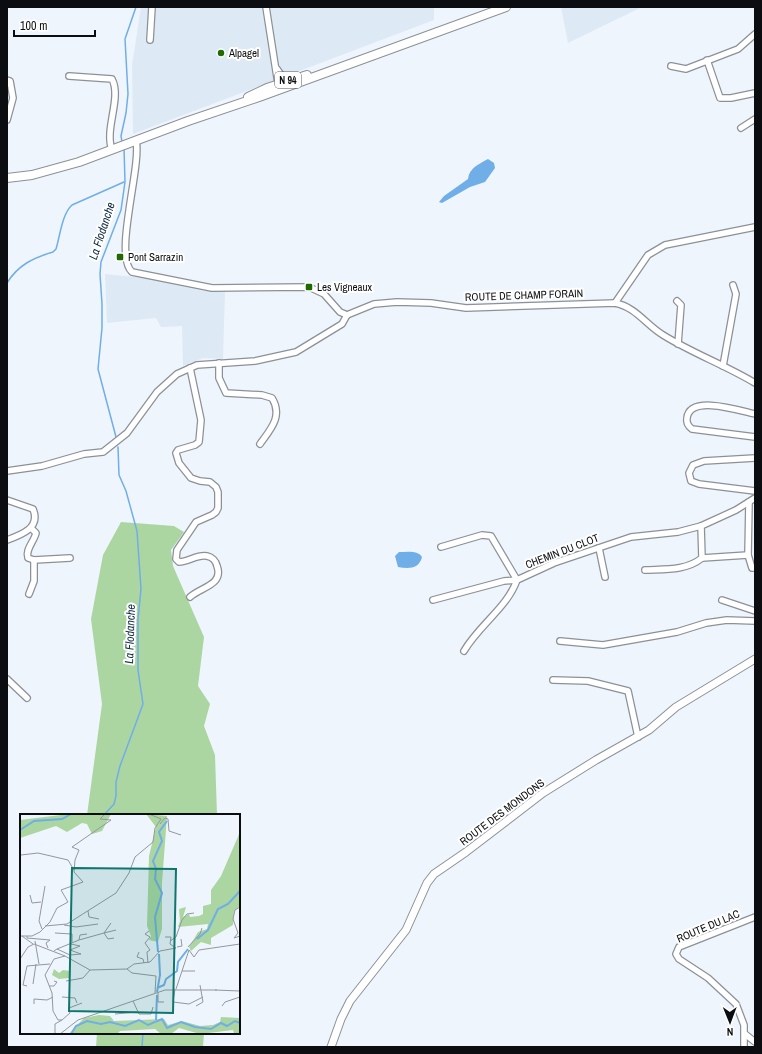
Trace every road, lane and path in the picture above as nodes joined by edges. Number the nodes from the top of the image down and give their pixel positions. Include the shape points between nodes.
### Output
1 (152, 7) edge
2 (266, 7) edge
3 (506, 7) edge
4 (755, 34) edge
5 (150, 40) dead end
6 (707, 60) junction
7 (671, 66) dead end
8 (277, 69) junction
9 (69, 76) dead end
10 (7, 80) edge
11 (282, 82) junction
12 (293, 82) junction
13 (755, 93) edge
14 (259, 97) junction
15 (213, 112) junction
16 (755, 119) edge
17 (7, 120) edge
18 (741, 128) dead end
19 (136, 140) junction
20 (116, 148) junction
21 (7, 178) edge
22 (755, 227) edge
23 (733, 285) dead end
24 (678, 300) dead end
25 (615, 302) junction
26 (347, 315) junction
27 (678, 344) junction
28 (219, 363) junction
29 (724, 366) junction
30 (190, 368) junction
31 (755, 383) edge
32 (755, 414) edge
33 (755, 437) edge
34 (260, 444) dead end
35 (755, 458) edge
36 (7, 471) edge
37 (755, 491) edge
38 (755, 498) edge
39 (7, 500) edge
40 (749, 502) junction
41 (701, 526) junction
42 (32, 528) junction
43 (7, 540) edge
44 (440, 547) dead end
45 (599, 548) junction
46 (748, 555) junction
47 (70, 558) dead end
48 (702, 558) junction
49 (34, 560) junction
50 (755, 568) edge
51 (645, 570) dead end
52 (605, 578) dead end
53 (517, 580) junction
54 (29, 594) dead end
55 (190, 597) dead end
56 (433, 600) dead end
57 (722, 600) dead end
58 (755, 611) edge
59 (755, 621) edge
60 (560, 641) dead end
61 (464, 651) dead end
62 (755, 659) edge
63 (7, 679) edge
64 (553, 680) dead end
65 (27, 698) dead end
66 (638, 737) junction
67 (755, 917) edge
68 (745, 1034) junction
69 (755, 1042) edge
70 (331, 1047) edge
71 (744, 1047) edge

1 - 5 street
2 - 8 street
3 - 12 main road, N 94
4 - 6 street via 738,50
6 - 7 street via 686,68
6 - 13 street via 720,98
8 - 11 street
8 - 11 street
9 - 20 street via 112,79 115,88 110,141
10 - 17 street via 10,81 13,98
11 - 12 main road, N 94
11 - 14 street
11 - 15 main road, N 94
12 - 14 main road, N 94
14 - 15 main road, N 94
15 - 19 main road, N 94
16 - 18 street
19 - 20 main road, N 94
19 - 26 street via 126,236 128,265 132,272 212,288 309,287 324,294 340,312
20 - 21 main road, N 94 via 61,168
22 - 25 street via 665,245 655,250
23 - 29 street via 736,294
24 - 27 street via 681,305
25 - 26 street, ROUTE DE CHAMP FORAIN via 466,308 397,302 374,304
25 - 27 street, ROUTE DE CHAMP FORAIN via 629,308 661,334
26 - 28 street via 342,324 296,352 255,361
27 - 29 street, ROUTE DE CHAMP FORAIN
28 - 30 street
28 - 34 street via 219,378 226,393 272,398 276,404 276,420
29 - 31 street, ROUTE DE CHAMP FORAIN
30 - 36 street via 168,381 127,433 103,452
30 - 55 street via 201,420 199,442 178,450 177,457 191,478 210,482 216,487 218,508 212,515 196,522 177,550 176,559 184,562 207,556 213,558 220,573 213,583
32 - 33 street via 709,405 690,411 686,419 692,429
35 - 37 street via 704,461 693,465 690,473 691,481 700,484
38 - 40 street, CHEMIN DU CLOT
39 - 42 street via 33,509 35,519
40 - 41 street, CHEMIN DU CLOT
40 - 46 street
41 - 45 street, CHEMIN DU CLOT via 678,532 631,537
41 - 48 street
42 - 43 street
42 - 49 street via 36,533 26,553 28,558
44 - 53 street via 482,535 491,536
45 - 52 street
45 - 53 street, CHEMIN DU CLOT via 554,562
46 - 48 street
46 - 50 street via 752,568
47 - 49 street
48 - 51 street via 685,567
49 - 54 street via 34,581
53 - 56 street via 504,581
53 - 61 street, CHEMIN DU CLOT via 510,595 470,640
57 - 58 street
59 - 60 street via 706,622 669,633 603,645
62 - 66 street, ROUTE DES MONDONS via 676,707
63 - 65 street
64 - 66 street via 588,681 628,691
66 - 70 street, ROUTE DES MONDONS via 543,793 434,874 427,883 406,930 350,1002
67 - 68 street, ROUTE DU LAC via 679,947 676,954 678,959 708,978 736,1004 743,1019
68 - 69 street
68 - 71 street, ROUTE DU LAC

